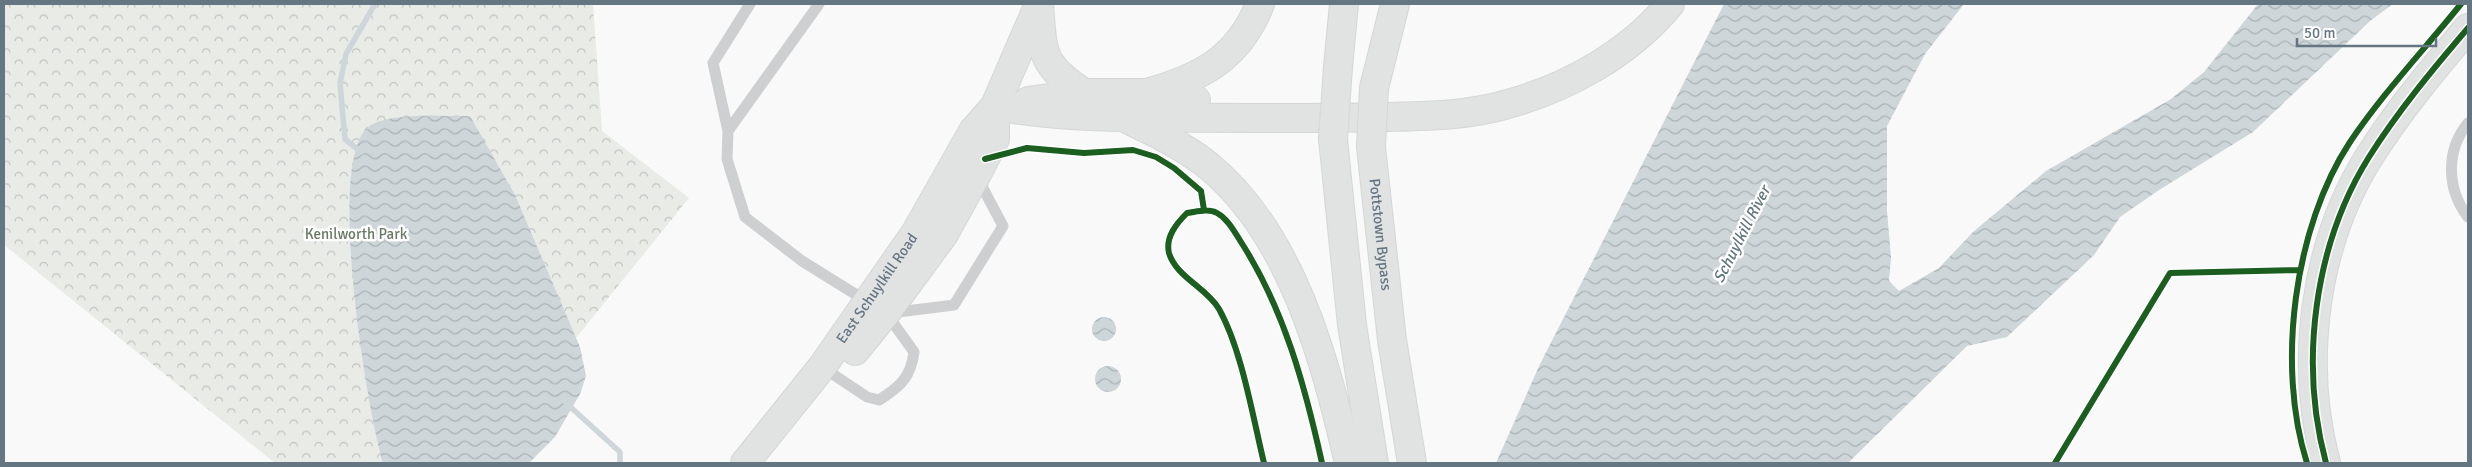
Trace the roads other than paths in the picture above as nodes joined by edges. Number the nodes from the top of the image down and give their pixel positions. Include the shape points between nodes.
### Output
1 (750, 4) edge
2 (819, 4) edge
3 (1039, 4) edge
4 (1260, 4) edge
5 (1344, 4) edge
6 (1383, 4) edge
7 (1395, 4) edge
8 (1647, 4) edge
9 (1670, 4) edge
10 (2468, 28) edge
11 (1374, 88) junction
12 (1084, 93) junction
13 (1144, 93) junction
14 (995, 106) junction
15 (1123, 117) junction
16 (2468, 123) edge
17 (728, 131) junction
18 (976, 176) junction
19 (2468, 217) edge
20 (877, 308) junction
21 (829, 371) junction
22 (745, 463) edge
23 (762, 463) edge
24 (1350, 463) edge
25 (1374, 463) edge
26 (1412, 463) edge
27 (2326, 463) edge

1 - 17 lane via 713,63
2 - 17 lane
3 - 12 main road via 1047,58 1054,71
3 - 14 main road, East Schuylkill Road
4 - 13 main road via 1244,36 1220,62 1181,82
5 - 25 main road, bridge via 1333,139 1352,325
6 - 11 main road, Pottstown Bypass
7 - 11 main road
8 - 13 main road via 1620,29 1568,62 1510,86 1453,98 1414,101 1169,100
9 - 15 main road via 1649,28 1597,65 1534,96 1480,112 1310,118
10 - 27 main road via 2410,99 2369,158 2339,219 2322,274 2314,345 2313,396
11 - 26 main road, Pottstown Bypass, bridge via 1371,147 1392,340
12 - 13 main road
12 - 14 main road
14 - 15 main road via 1047,114
14 - 18 main road, East Schuylkill Road via 995,139
14 - 20 main road, East Schuylkill Road via 972,131
15 - 24 main road via 1176,142 1206,164 1231,187 1258,223 1283,266 1311,328 1330,381
16 - 19 lane via 2453,155 2451,181 2458,204
17 - 20 lane via 727,159 745,217 802,261
18 - 20 main road, East Schuylkill Road via 944,234
18 - 20 lane via 1003,226 954,305
20 - 21 main road, East Schuylkill Road
20 - 21 lane via 914,352 912,368 895,390 879,400 867,397
21 - 22 main road, East Schuylkill Road
21 - 23 main road, East Schuylkill Road

